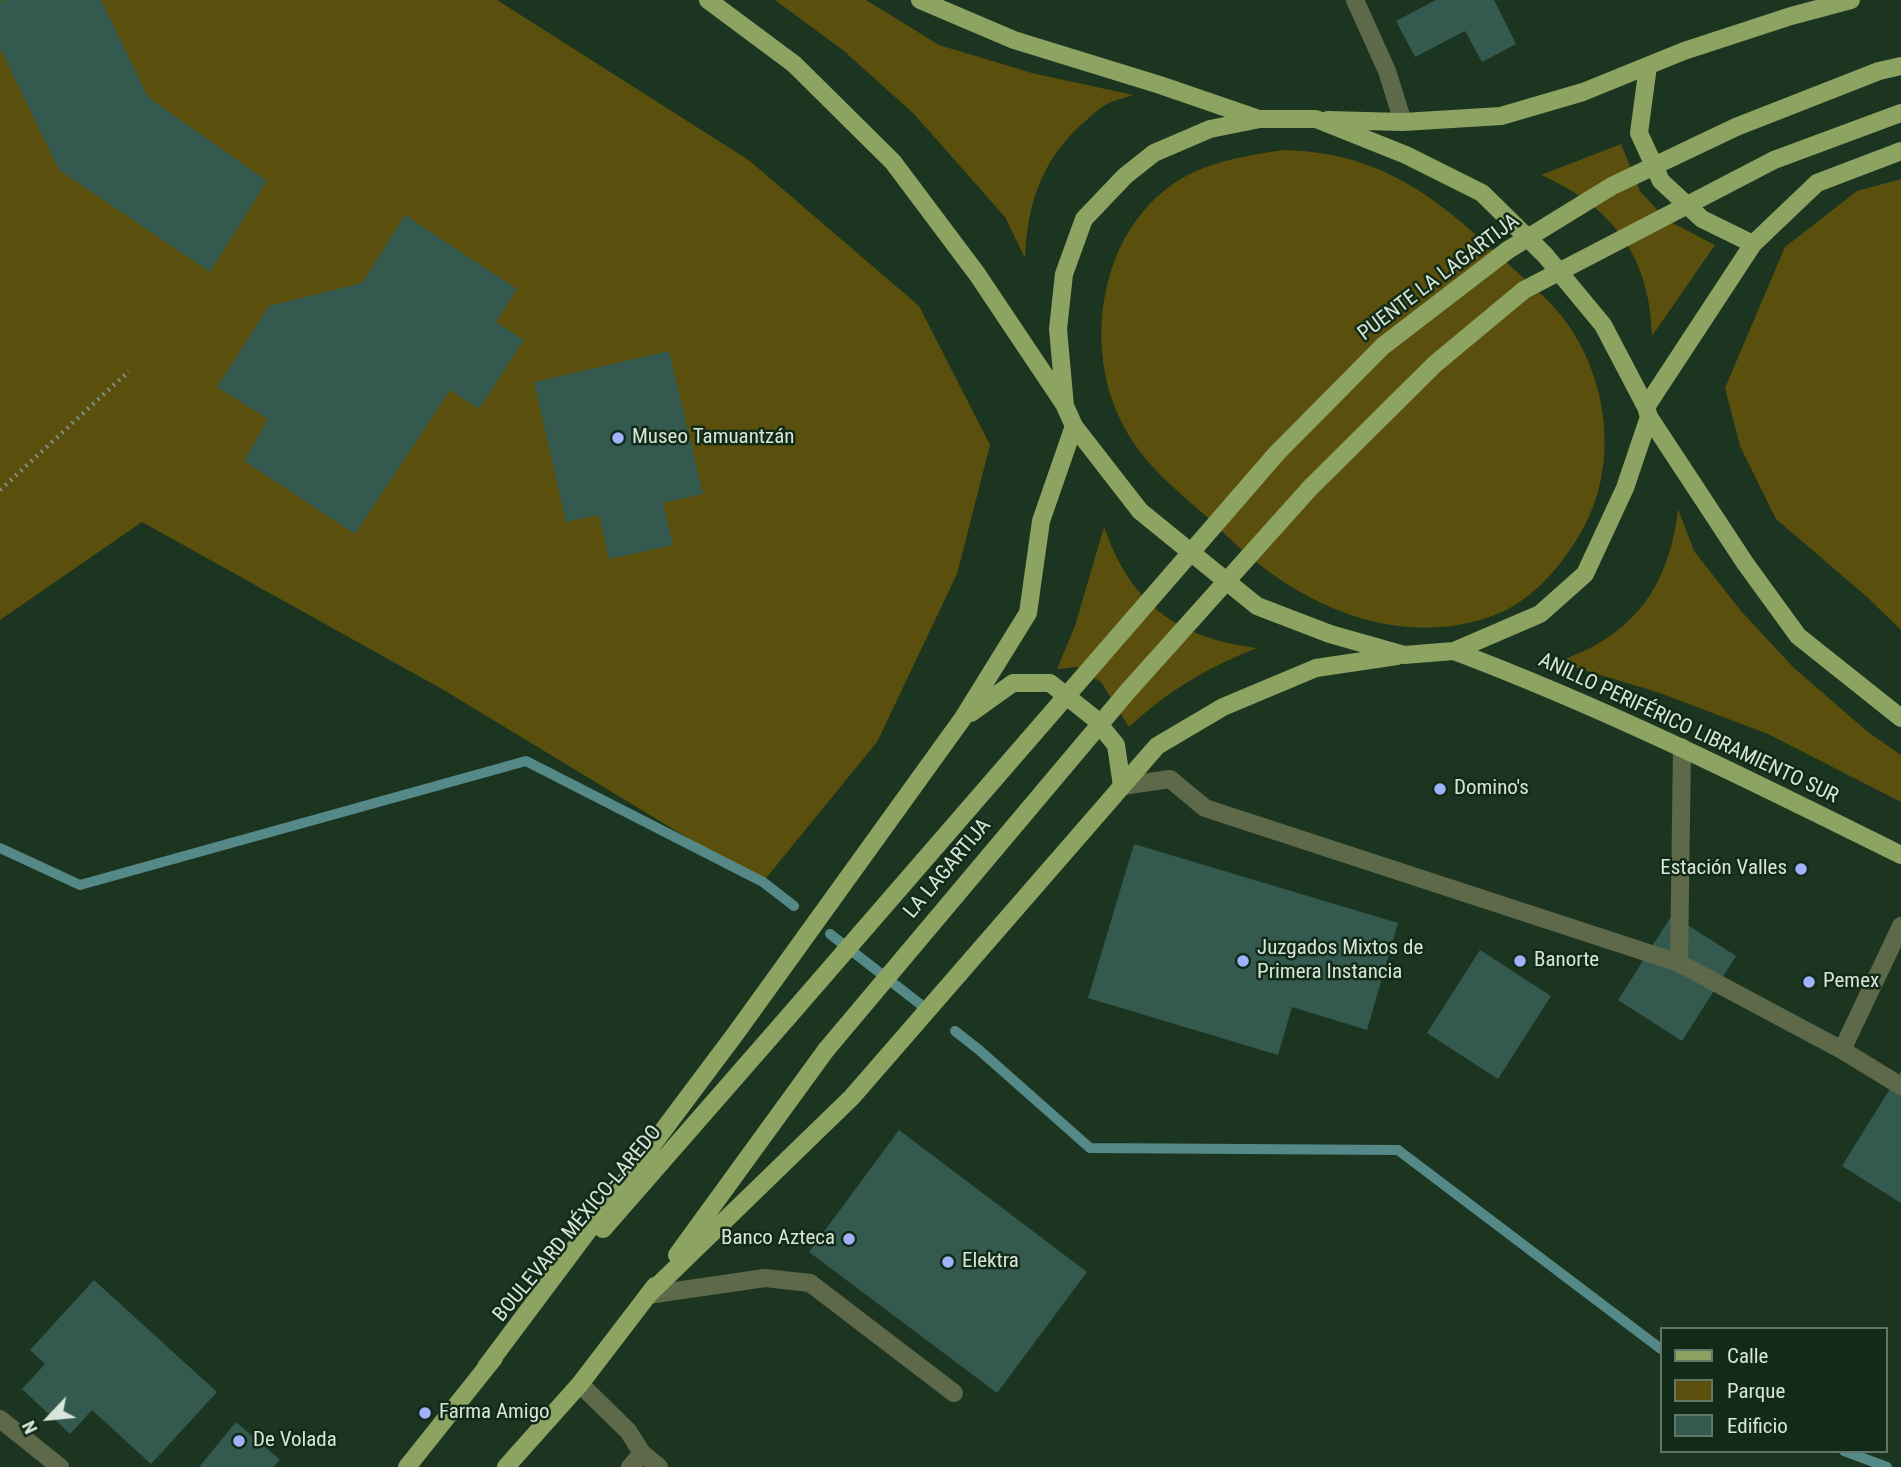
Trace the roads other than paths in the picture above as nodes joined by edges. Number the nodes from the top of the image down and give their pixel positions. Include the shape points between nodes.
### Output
1 (708, 0) edge
2 (920, 0) edge
3 (1355, 0) edge
4 (1851, 0) edge
5 (1901, 65) edge
6 (1648, 66) junction
7 (1901, 113) edge
8 (1260, 119) junction
9 (1316, 119) junction
10 (1403, 122) junction
11 (1901, 151) edge
12 (1753, 244) junction
13 (1065, 406) junction
14 (1647, 412) junction
15 (1074, 426) junction
16 (1454, 651) junction
17 (1404, 655) junction
18 (1072, 690) joint
19 (963, 718) junction
20 (1901, 718) edge
21 (1682, 747) junction
22 (1122, 786) junction
23 (1901, 855) edge
24 (1901, 926) edge
25 (1679, 963) junction
26 (789, 1016) joint
27 (1842, 1050) junction
28 (1901, 1086) edge
29 (648, 1295) junction
30 (486, 1367) junction
31 (580, 1384) junction
32 (954, 1393) dead end
33 (0, 1419) edge
34 (642, 1453) junction
35 (60, 1467) edge
36 (407, 1467) edge
37 (506, 1467) edge
38 (630, 1467) edge
39 (659, 1467) edge

1 - 13 main road, ANILLO PERIFÉRICO LIBRAMIENTO SUR via 794,64 893,162
2 - 8 main road, ANILLO PERIFÉRICO LIBRAMIENTO SUR via 1014,40
3 - 10 street via 1387,71
4 - 6 main road
5 - 18 main road, PUENTE LA LAGARTIJA, bridge via 1736,127 1612,186 1508,250 1383,346 1277,453
6 - 10 main road via 1501,117
6 - 12 main road via 1639,133 1661,181 1702,219
7 - 29 main road, LA LAGARTIJA, bridge via 1774,160 1524,290 1435,364 1310,488 1106,717 826,1050
8 - 9 main road, ANILLO PERIFÉRICO LIBRAMIENTO SUR
8 - 13 main road, ANILLO PERIFÉRICO LIBRAMIENTO SUR via 1210,129 1154,153 1084,219 1064,274 1058,329
9 - 10 main road
9 - 14 main road, ANILLO PERIFÉRICO LIBRAMIENTO SUR via 1406,155 1482,193 1545,255 1603,326
11 - 12 main road via 1816,183
12 - 14 main road
13 - 15 main road, ANILLO PERIFÉRICO LIBRAMIENTO SUR
14 - 16 main road, ANILLO PERIFÉRICO LIBRAMIENTO SUR via 1625,488 1585,574 1540,614
14 - 20 main road, ANILLO PERIFÉRICO LIBRAMIENTO SUR via 1798,636
15 - 17 main road, ANILLO PERIFÉRICO LIBRAMIENTO SUR via 1140,511 1257,606
15 - 19 main road via 1041,521 1028,613
16 - 17 main road, ANILLO PERIFÉRICO LIBRAMIENTO SUR
16 - 21 main road, ANILLO PERIFÉRICO LIBRAMIENTO SUR
17 - 22 main road via 1316,668 1223,707 1157,746
18 - 26 main road, LA LAGARTIJA, bridge
19 - 22 main road via 1013,683 1049,683 1094,718 1116,746
19 - 30 main road via 744,1022
21 - 23 main road, ANILLO PERIFÉRICO LIBRAMIENTO SUR
21 - 25 street
22 - 25 street via 1170,779 1205,808
22 - 29 main road via 852,1097
24 - 27 street
25 - 27 street
26 - 30 main road, BOULEVARD MÉXICO-LAREDO
27 - 28 street
29 - 31 main road
29 - 32 street via 765,1278 810,1283
30 - 36 main road, BOULEVARD MÉXICO-LAREDO
31 - 34 street via 628,1431
31 - 37 main road
33 - 35 street
34 - 38 street
34 - 39 street

